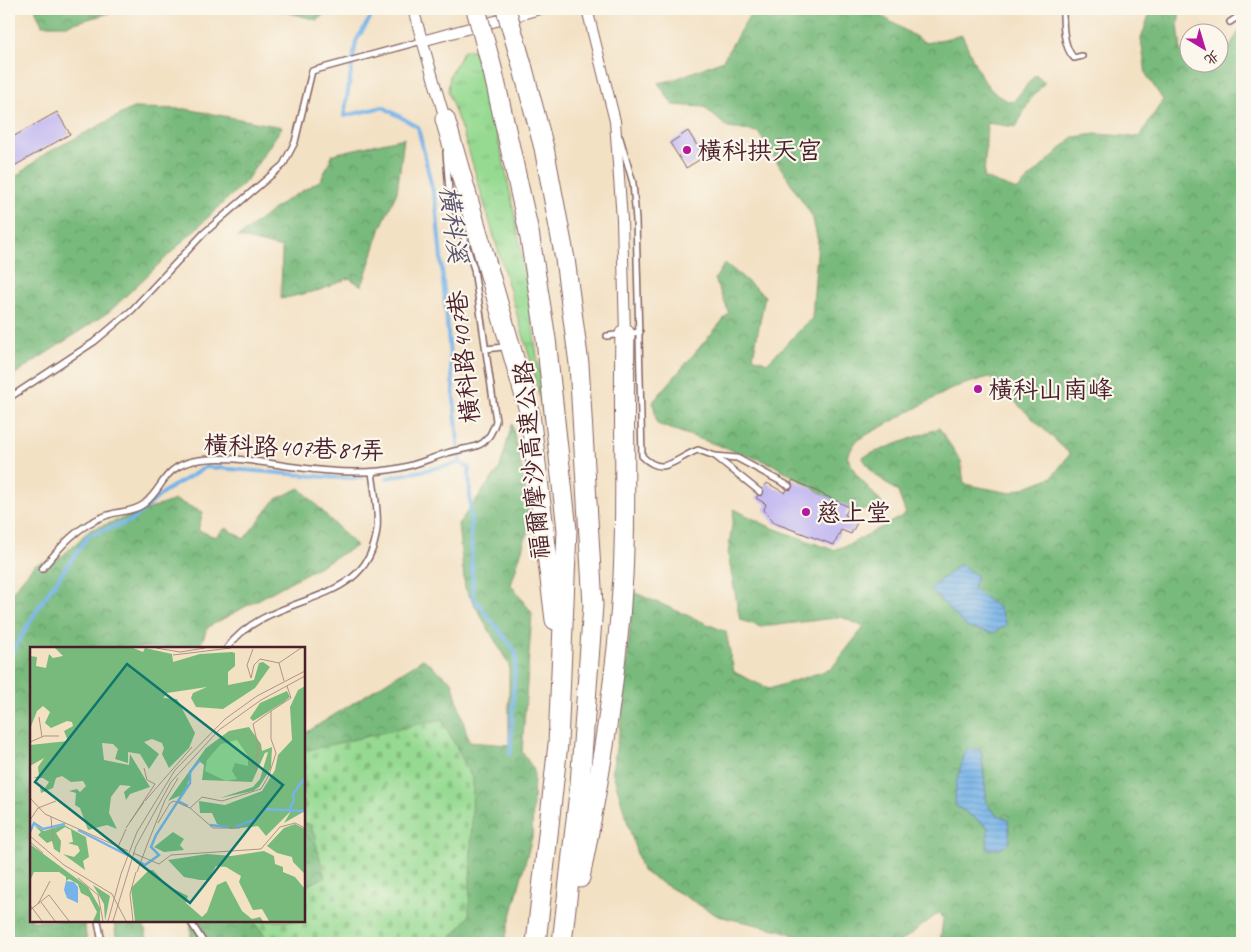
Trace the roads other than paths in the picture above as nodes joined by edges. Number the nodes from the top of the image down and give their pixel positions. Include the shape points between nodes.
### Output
1 (409, 9) edge
2 (413, 9) edge
3 (476, 9) edge
4 (506, 9) edge
5 (540, 9) edge
6 (587, 9) edge
7 (1063, 9) edge
8 (1242, 14) edge
9 (1230, 22) dead end
10 (417, 26) junction
11 (422, 41) junction
12 (1082, 56) dead end
13 (445, 119) junction
14 (624, 334) junction
15 (503, 347) dead end
16 (486, 349) junction
17 (9, 398) edge
18 (491, 437) joint
19 (715, 456) junction
20 (372, 472) junction
21 (789, 486) dead end
22 (760, 492) dead end
23 (42, 569) dead end
24 (228, 647) edge
25 (562, 678) junction
26 (98, 922) edge
27 (191, 922) edge
28 (102, 943) edge
29 (204, 943) edge
30 (536, 943) edge
31 (562, 943) edge
32 (568, 943) edge

1 - 10 street
2 - 10 street
3 - 25 highway, 福爾摩沙高速公路, bridge via 494,72 529,232 546,339 567,530
4 - 31 highway, 福爾摩沙高速公路, bridge via 544,148 563,250 579,364 594,605 580,784
5 - 11 street
6 - 14 street via 615,121 622,220
7 - 12 lane via 1068,50 1074,58
8 - 9 lane
10 - 11 street, 橫科路407巷
11 - 13 street, 橫科路407巷
11 - 17 lane via 312,71 295,142 283,165 204,233 132,310 94,342
13 - 16 lane, 橫科路407巷 via 449,191 474,270
13 - 25 highway via 530,414
14 - 19 lane via 642,456 660,467 698,450
14 - 32 highway via 626,465 623,576 614,679 605,752
15 - 16 lane
16 - 18 lane, 橫科路407巷 via 496,421
18 - 20 lane, 橫科路407巷81弄 via 469,449 421,463
19 - 21 lane via 737,458
19 - 22 lane
20 - 23 lane, 橫科路407巷81弄 via 212,458 183,464 169,472 145,504 89,523 66,541
20 - 24 lane via 377,528 372,556 358,576 342,586 261,618 237,634
25 - 30 highway, 福爾摩沙高速公路
26 - 28 lane
27 - 29 lane

